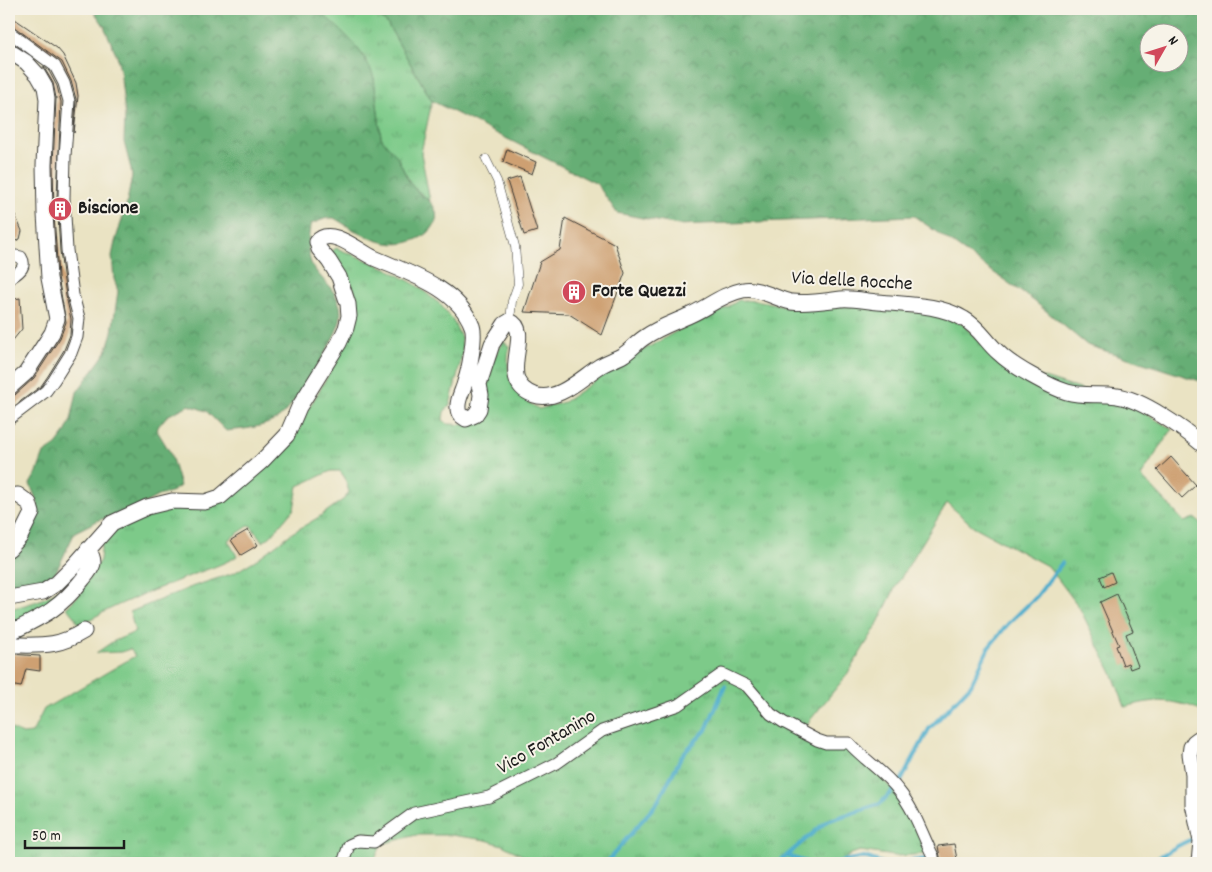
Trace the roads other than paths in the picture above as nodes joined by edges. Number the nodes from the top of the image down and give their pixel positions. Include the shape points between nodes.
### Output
1 (9, 32) edge
2 (9, 50) edge
3 (486, 158) dead end
4 (16, 256) dead end
5 (9, 280) edge
6 (510, 321) junction
7 (9, 388) edge
8 (9, 420) edge
9 (1203, 445) edge
10 (9, 496) edge
11 (9, 549) edge
12 (88, 549) junction
13 (9, 598) edge
14 (84, 631) dead end
15 (9, 633) edge
16 (9, 645) edge
17 (1203, 742) edge
18 (344, 863) edge
19 (934, 863) edge
20 (1199, 863) edge

1 - 8 street via 55,66 69,101 64,198 67,250 79,318 78,337 54,380 46,391
2 - 7 street via 26,62 45,87 45,214 49,278 57,319 52,333 26,373
3 - 6 lane via 497,181 515,246 518,284
4 - 5 street via 24,262 22,270
6 - 9 street, Via delle Rocche via 519,335 516,380 523,389 547,397 623,355 668,324 744,290 791,302 852,300 941,310 963,318 980,330 999,354 1026,373 1068,392 1132,400
6 - 12 street via 504,324 492,344 479,384 478,409 475,415 466,419 460,416 458,400 469,371 474,336 466,315 454,301 423,278 375,258 346,241 323,237 317,242 319,249 339,277 349,316 339,343 299,407 287,434 262,461 220,497 205,502 172,501 147,507 112,523
10 - 11 street via 18,495 29,503 32,514 20,538
12 - 13 street via 57,583 43,592
12 - 15 street via 94,563 66,600 45,616
14 - 16 street via 49,645
17 - 20 street via 1198,739 1194,742 1190,754 1193,804 1201,841
18 - 19 street, Vico Fontanino via 349,845 374,842 414,812 489,797 557,763 602,731 678,705 722,674 748,686 783,722 817,740 849,743 892,783 908,803

